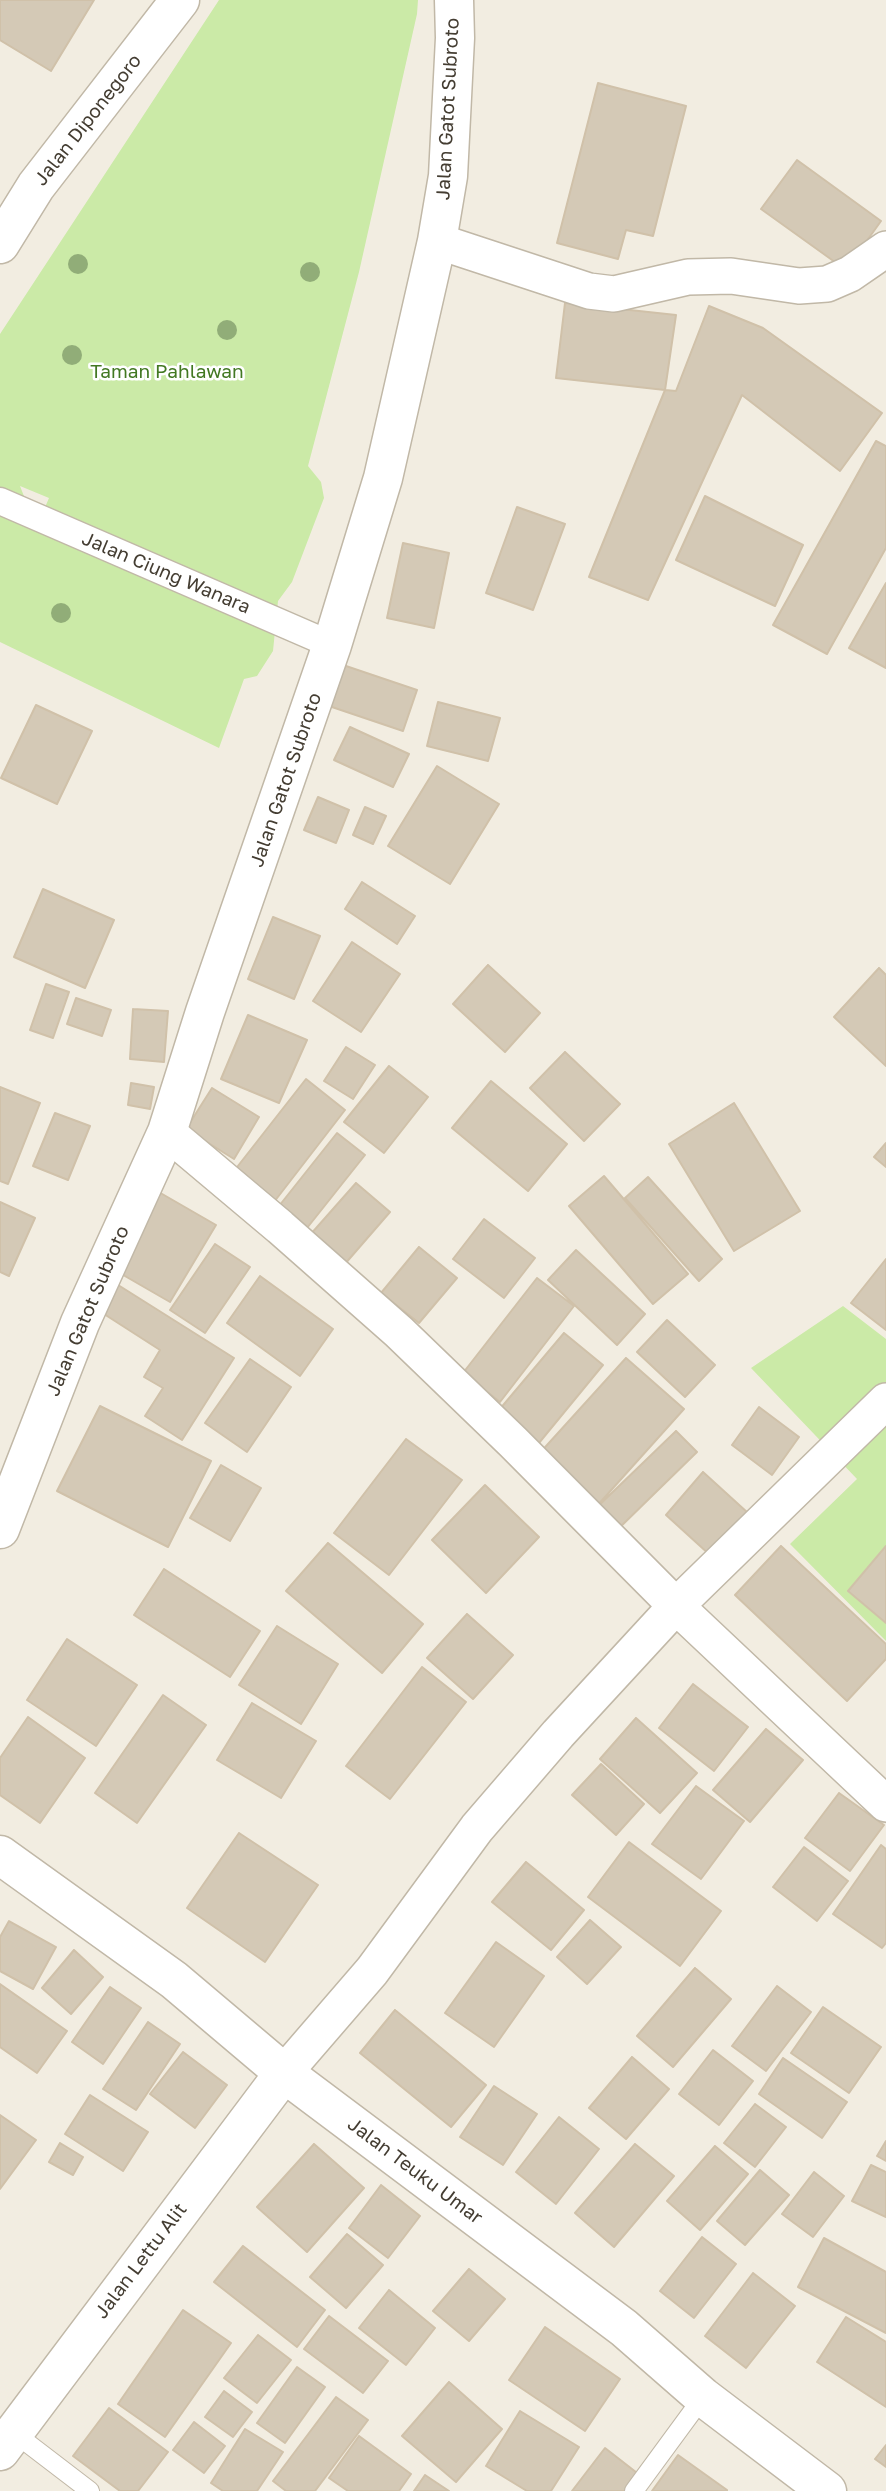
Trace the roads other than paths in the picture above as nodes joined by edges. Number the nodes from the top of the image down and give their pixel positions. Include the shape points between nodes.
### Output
1 (180, 0) edge
2 (454, 0) edge
3 (437, 241) junction
4 (0, 244) edge
5 (886, 249) edge
6 (0, 501) edge
7 (332, 645) junction
8 (167, 1132) junction
9 (886, 1401) edge
10 (0, 1529) edge
11 (677, 1606) junction
12 (886, 1804) edge
13 (0, 1855) edge
14 (284, 2073) junction
15 (703, 2397) junction
16 (6, 2441) edge
17 (90, 2491) edge
18 (634, 2491) edge
19 (827, 2491) edge

1 - 4 street, Jalan Diponegoro via 36,186
2 - 3 street, Jalan Gatot Subroto via 448,176
3 - 5 street via 614,294 688,277 827,284
3 - 7 street, Jalan Gatot Subroto via 383,478
6 - 7 street, Jalan Ciung Wanara
7 - 8 street, Jalan Gatot Subroto
8 - 10 street, Jalan Gatot Subroto via 80,1324
8 - 11 street via 399,1332
9 - 11 street
11 - 12 street
11 - 14 street via 477,1828 372,1971
13 - 14 street, Jalan Teuku Umar via 174,1980
14 - 15 street, Jalan Teuku Umar via 624,2328
14 - 16 street, Jalan Lettu Alit
15 - 18 lane
15 - 19 street, Jalan Teuku Umar
16 - 17 lane

